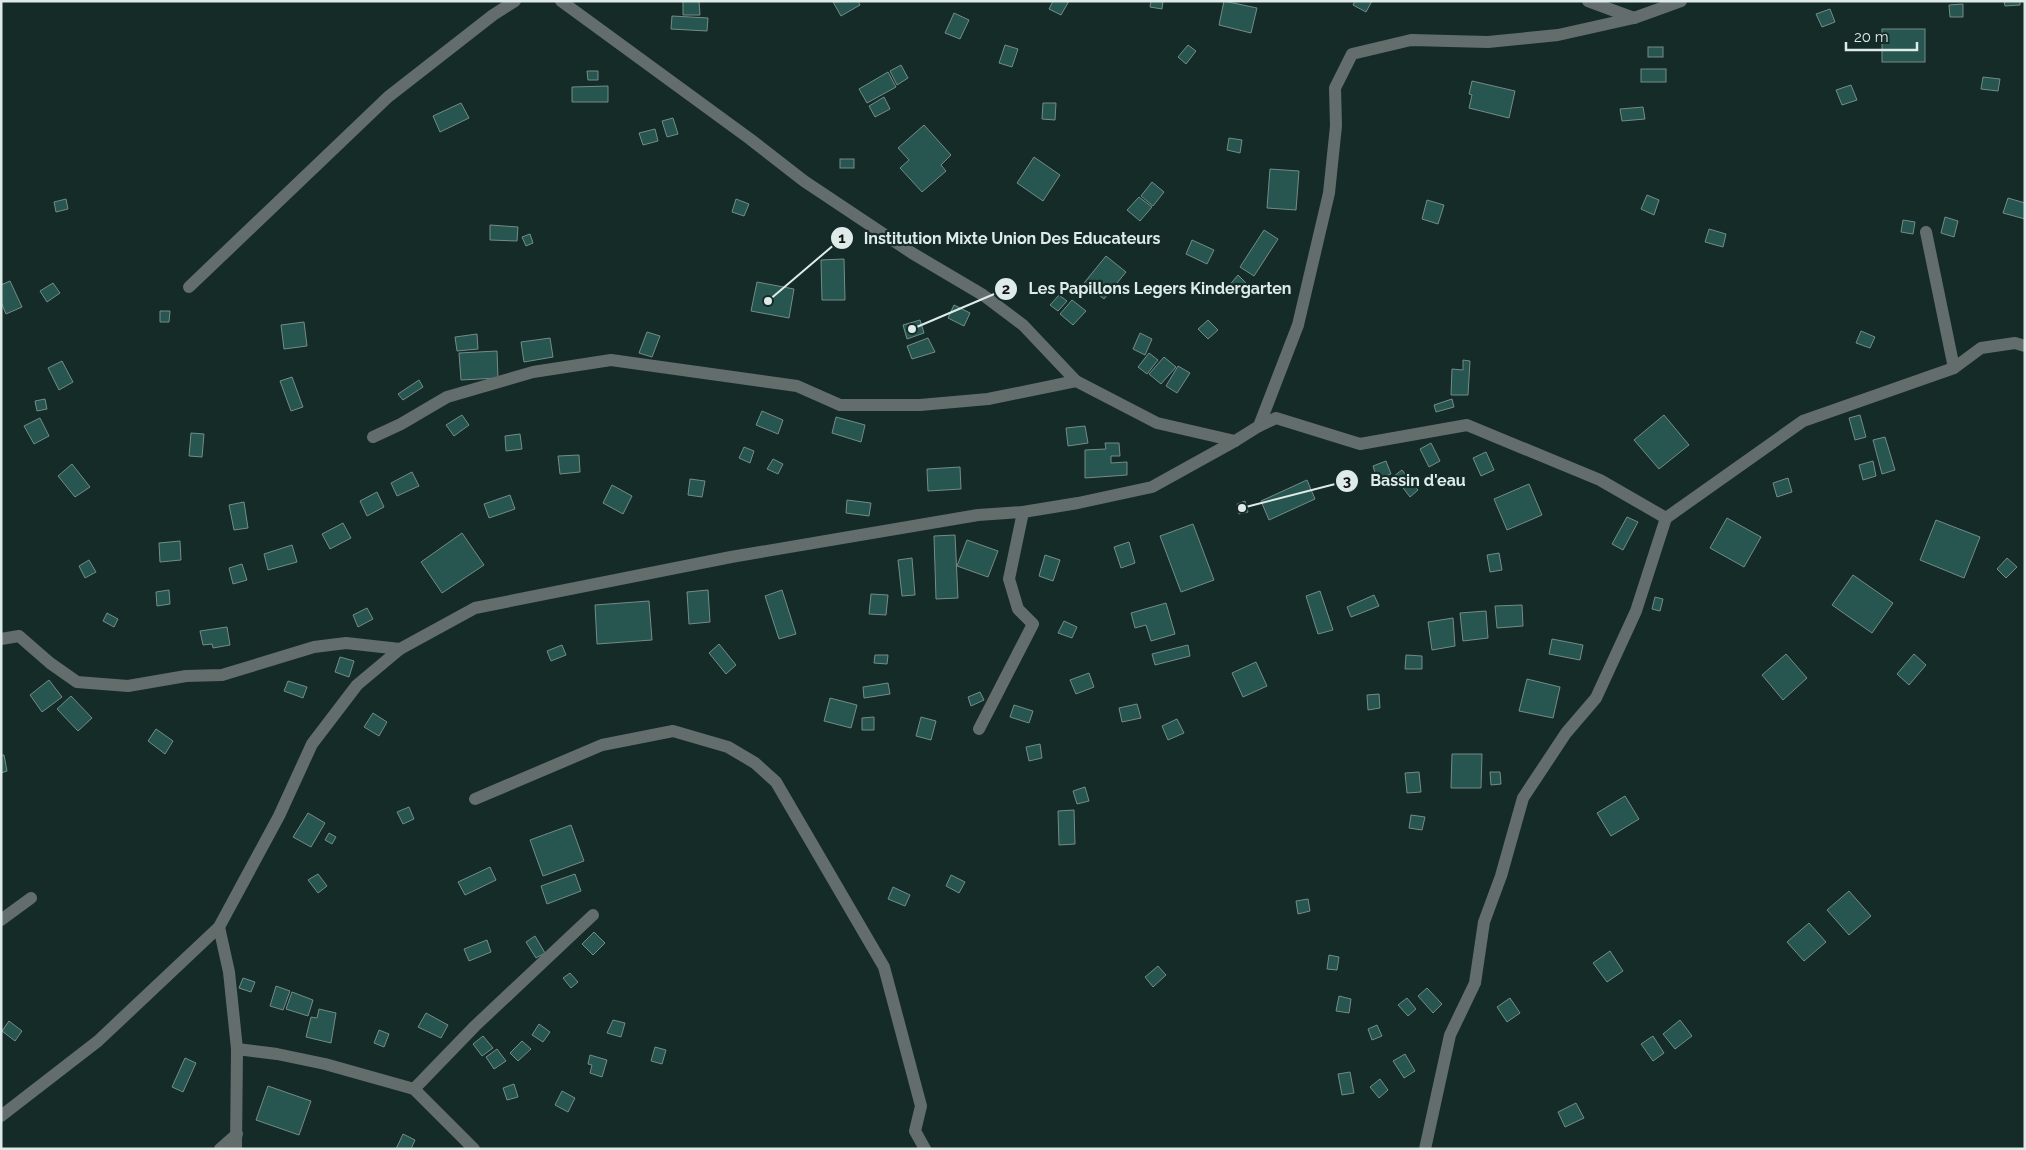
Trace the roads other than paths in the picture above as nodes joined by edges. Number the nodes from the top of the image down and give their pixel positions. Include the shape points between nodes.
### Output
1 (515, 1) edge
2 (561, 1) edge
3 (1588, 1) edge
4 (1681, 1) edge
5 (1634, 18) junction
6 (1926, 232) dead end
7 (189, 287) dead end
8 (2025, 346) edge
9 (1954, 368) junction
10 (1076, 382) junction
11 (1260, 426) junction
12 (373, 437) dead end
13 (1235, 441) junction
14 (1024, 512) junction
15 (1666, 518) junction
16 (1, 639) edge
17 (400, 649) junction
18 (979, 729) dead end
19 (475, 799) dead end
20 (31, 898) dead end
21 (593, 915) dead end
22 (1, 920) edge
23 (219, 927) junction
24 (237, 1049) junction
25 (414, 1089) junction
26 (1, 1116) edge
27 (237, 1134) junction
28 (220, 1149) edge
29 (236, 1149) edge
30 (474, 1149) edge
31 (925, 1149) edge
32 (1424, 1149) edge

1 - 7 street via 388,97
2 - 10 street via 804,181 912,253 983,295 1023,326
3 - 5 street
4 - 5 street
5 - 11 street via 1558,35 1488,42 1412,40 1352,54 1334,88 1336,126 1328,193 1298,325
6 - 9 street
8 - 9 street via 1981,348
9 - 15 street via 1803,421
10 - 12 street via 988,399 920,405 840,405 797,386 611,360 533,372 447,397
10 - 13 street via 1157,423
11 - 13 street
11 - 15 street via 1276,418 1360,444 1467,425 1600,480
13 - 14 street via 1152,487
14 - 17 street via 978,515 731,556 475,608
14 - 18 street via 1009,579 1018,608 1033,624
15 - 32 street via 1636,611 1596,698 1566,733 1523,798 1484,922 1475,983 1450,1035
16 - 17 street via 19,636 78,682 128,686 186,676 222,674 314,647 346,643
17 - 23 street via 357,686 312,744 279,816
19 - 31 street via 602,745 673,731 728,747 755,763 776,782 884,967 921,1106 915,1132
20 - 22 street
21 - 25 street via 475,1026
23 - 24 street via 229,972
23 - 26 street via 98,1041
24 - 25 street via 326,1064
24 - 27 street
25 - 30 street
27 - 28 street
27 - 29 street

